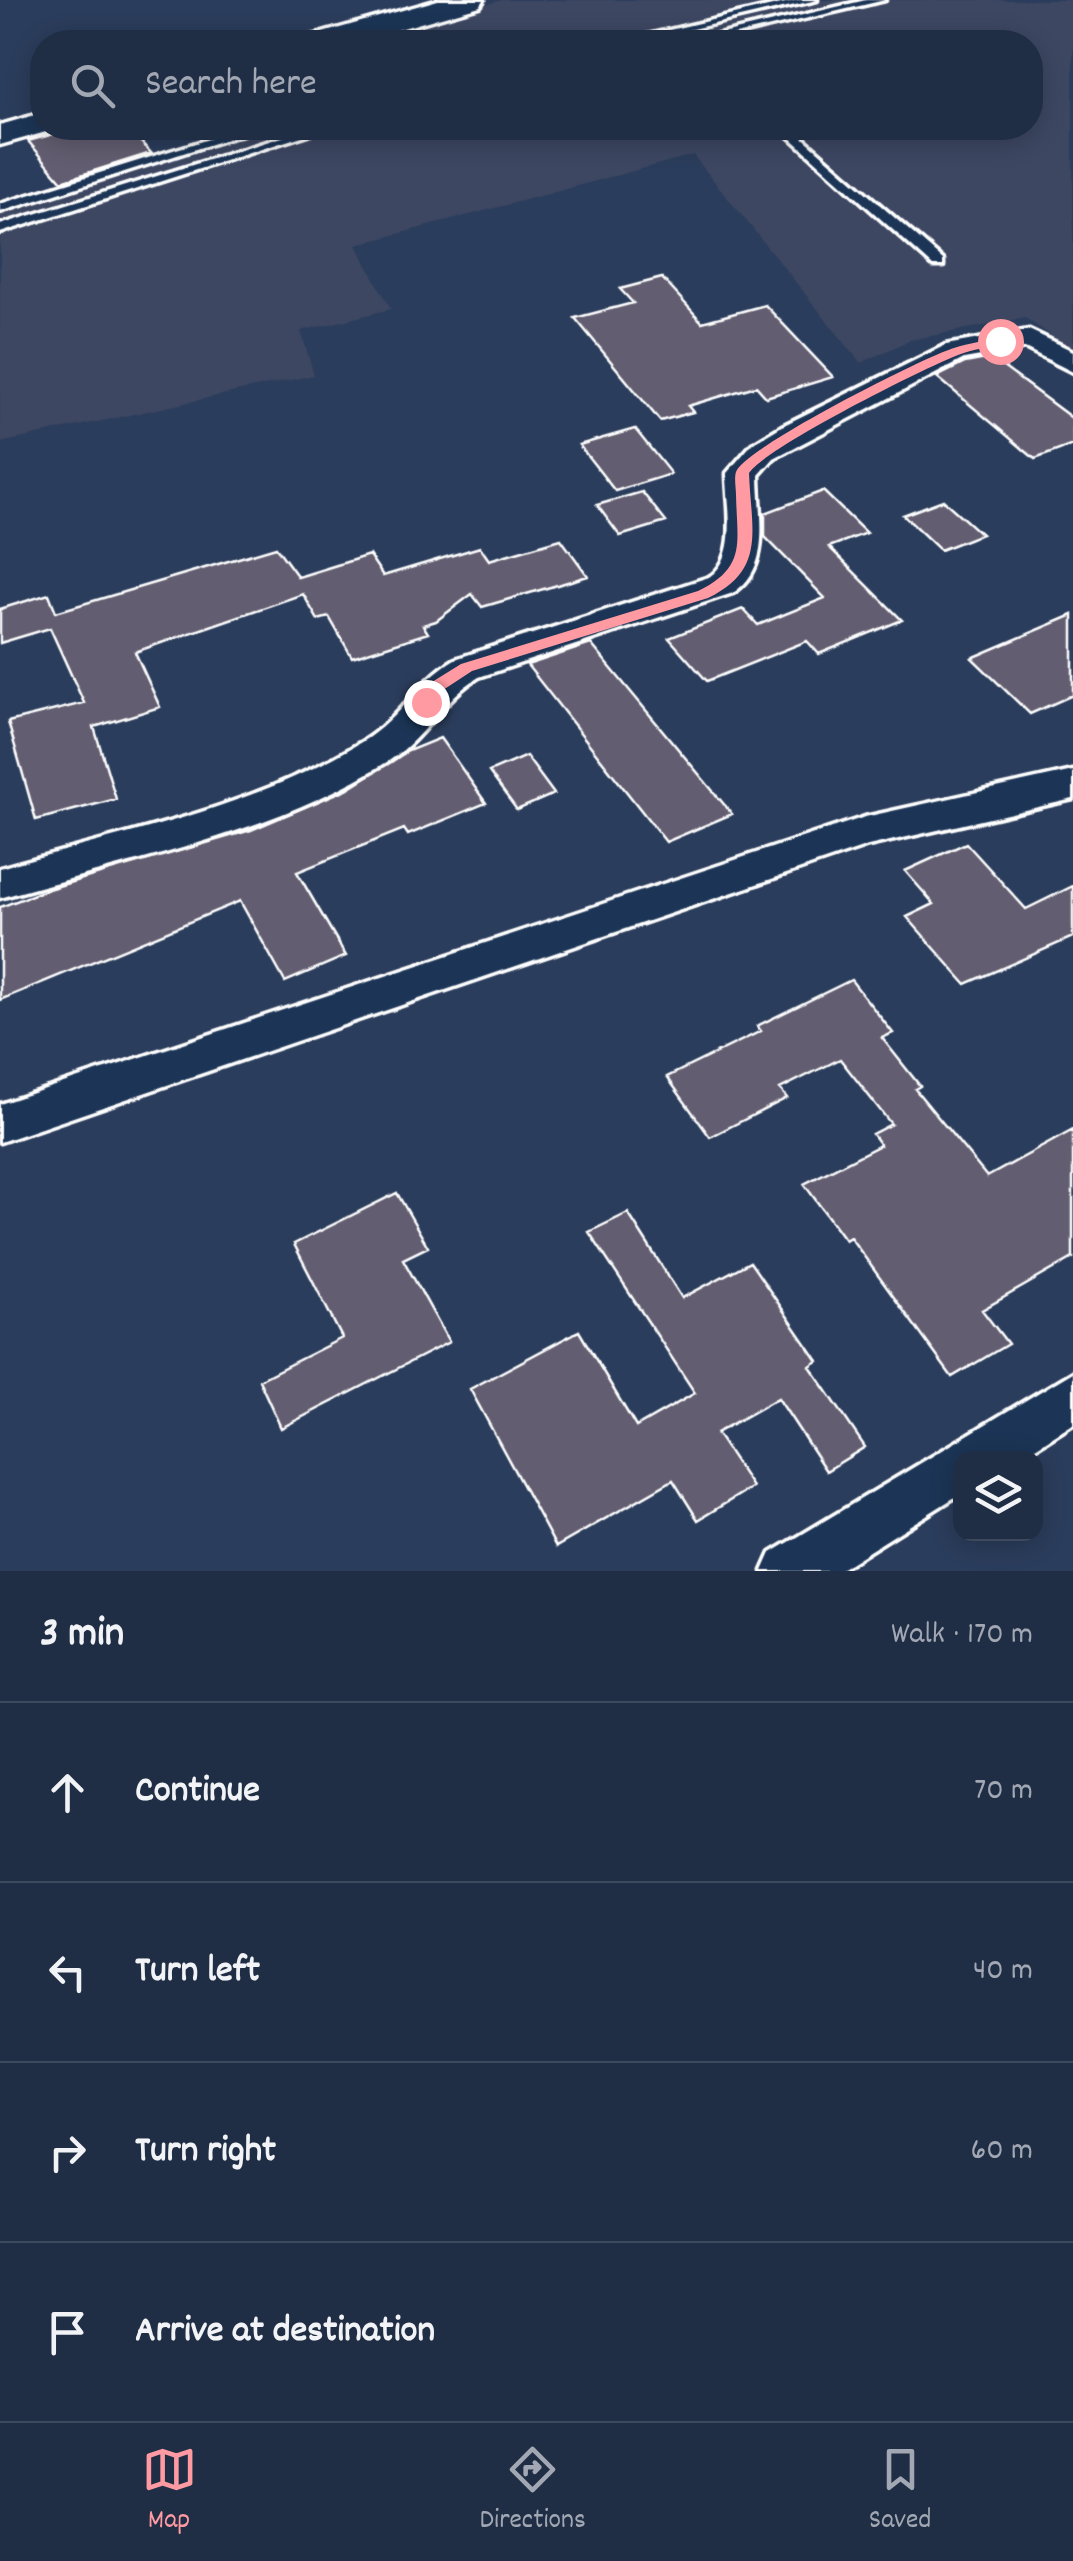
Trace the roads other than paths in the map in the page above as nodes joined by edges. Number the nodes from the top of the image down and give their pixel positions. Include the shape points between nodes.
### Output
1 (470, 0) edge
2 (812, 0) edge
3 (880, 0) edge
4 (364, 30) edge
5 (676, 30) edge
6 (746, 30) edge
7 (30, 126) edge
8 (0, 135) edge
9 (217, 140) edge
10 (283, 140) edge
11 (799, 140) edge
12 (0, 208) edge
13 (0, 229) edge
14 (938, 264) dead end
15 (1073, 363) edge
16 (1073, 786) edge
17 (0, 883) edge
18 (0, 1124) edge
19 (1073, 1396) edge
20 (983, 1451) edge
21 (953, 1469) edge
22 (789, 1571) edge

1 - 4 street
2 - 5 lane
3 - 6 lane
7 - 8 street
9 - 12 lane
10 - 13 lane
11 - 14 lane
15 - 17 street via 1029,339 956,351 749,462 742,473 744,554 723,584 466,668 438,686 398,735 323,778 164,835
16 - 18 street via 865,832
19 - 20 street
21 - 22 street

